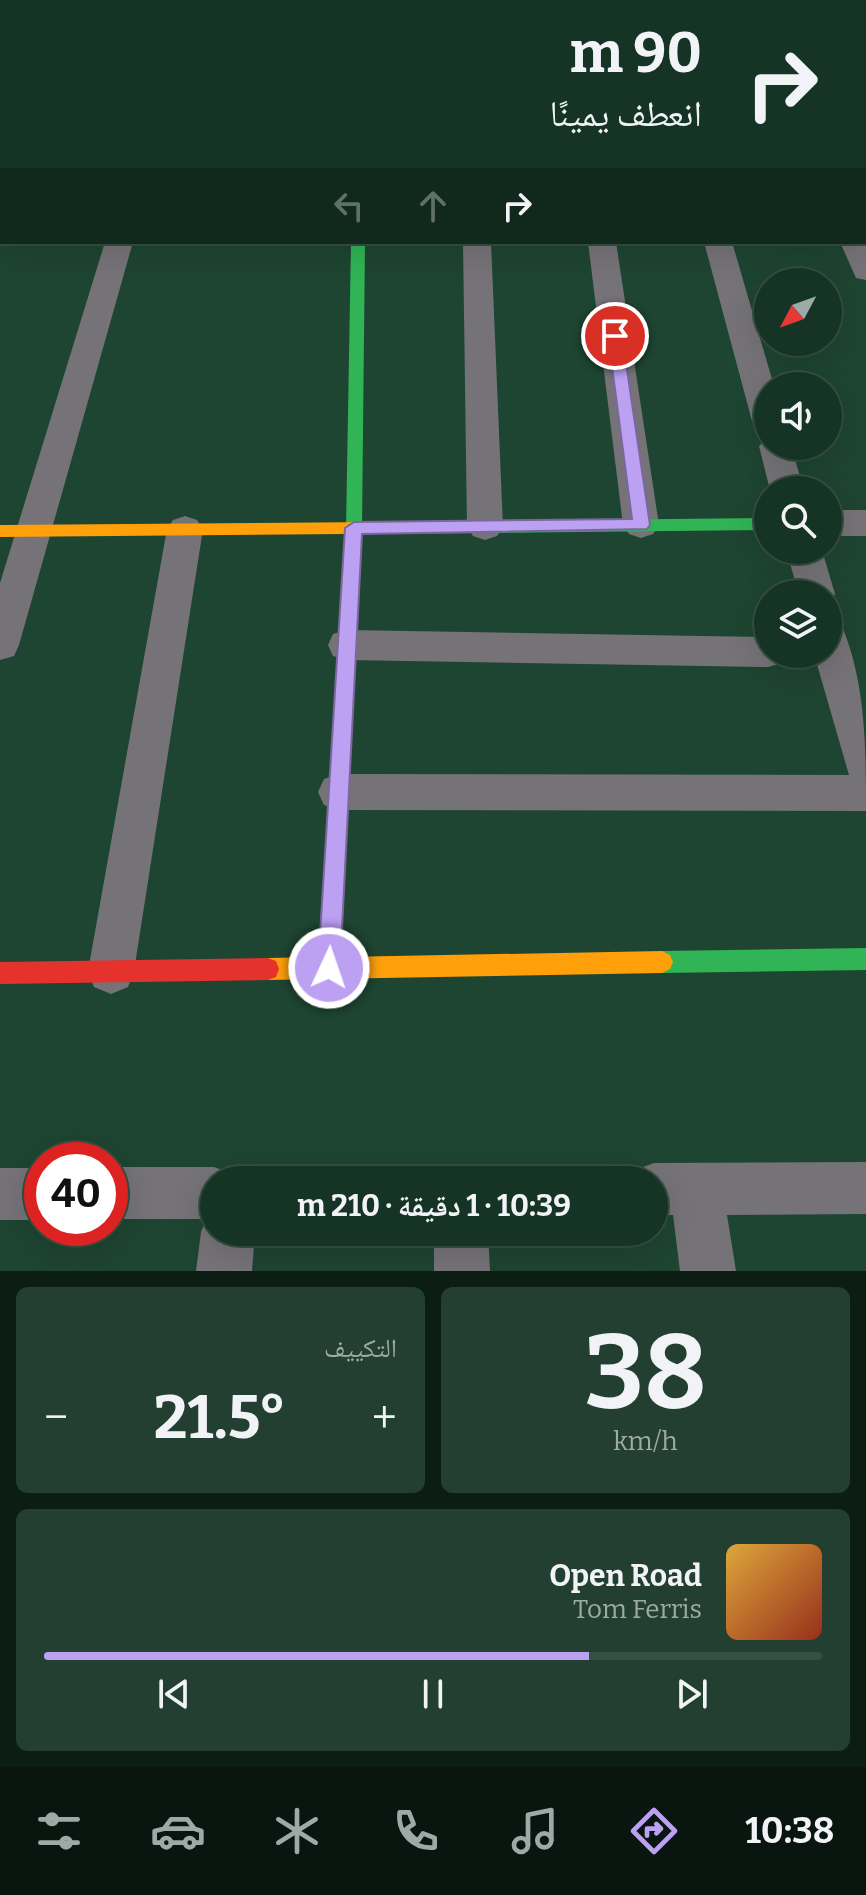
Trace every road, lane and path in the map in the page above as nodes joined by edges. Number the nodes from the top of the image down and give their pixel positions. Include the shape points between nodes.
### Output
1 (118, 244) edge
2 (358, 244) edge
3 (477, 244) edge
4 (602, 244) edge
5 (719, 244) edge
6 (855, 244) edge
7 (866, 272) edge
8 (754, 372) edge
9 (842, 523) edge
10 (866, 523) edge
11 (754, 524) edge
12 (641, 525) junction
13 (485, 527) junction
14 (354, 528) junction
15 (185, 529) junction
16 (0, 531) edge
17 (34, 531) junction
18 (0, 645) edge
19 (347, 645) junction
20 (754, 652) edge
21 (836, 668) edge
22 (866, 768) edge
23 (339, 792) junction
24 (866, 793) edge
25 (866, 959) edge
26 (329, 968) junction
27 (111, 971) junction
28 (0, 973) edge
29 (866, 1188) edge
30 (675, 1189) edge
31 (128, 1193) edge
32 (200, 1193) edge
33 (0, 1194) edge
34 (24, 1194) edge
35 (227, 1246) edge
36 (461, 1246) edge
37 (224, 1271) edge
38 (462, 1271) edge
39 (708, 1271) edge

1 - 17 street
2 - 14 street
3 - 13 street
4 - 12 street
5 - 8 street
6 - 7 street
9 - 10 street
11 - 12 street
12 - 13 street
13 - 14 street
14 - 15 street
14 - 19 street
15 - 17 street
15 - 27 street
16 - 17 street
17 - 18 street
19 - 20 street
19 - 23 street
21 - 22 street
23 - 24 street
23 - 26 street
25 - 26 street
26 - 27 street
27 - 28 street
29 - 30 street
30 - 39 street
31 - 32 street
33 - 34 street
35 - 37 street
36 - 38 street

